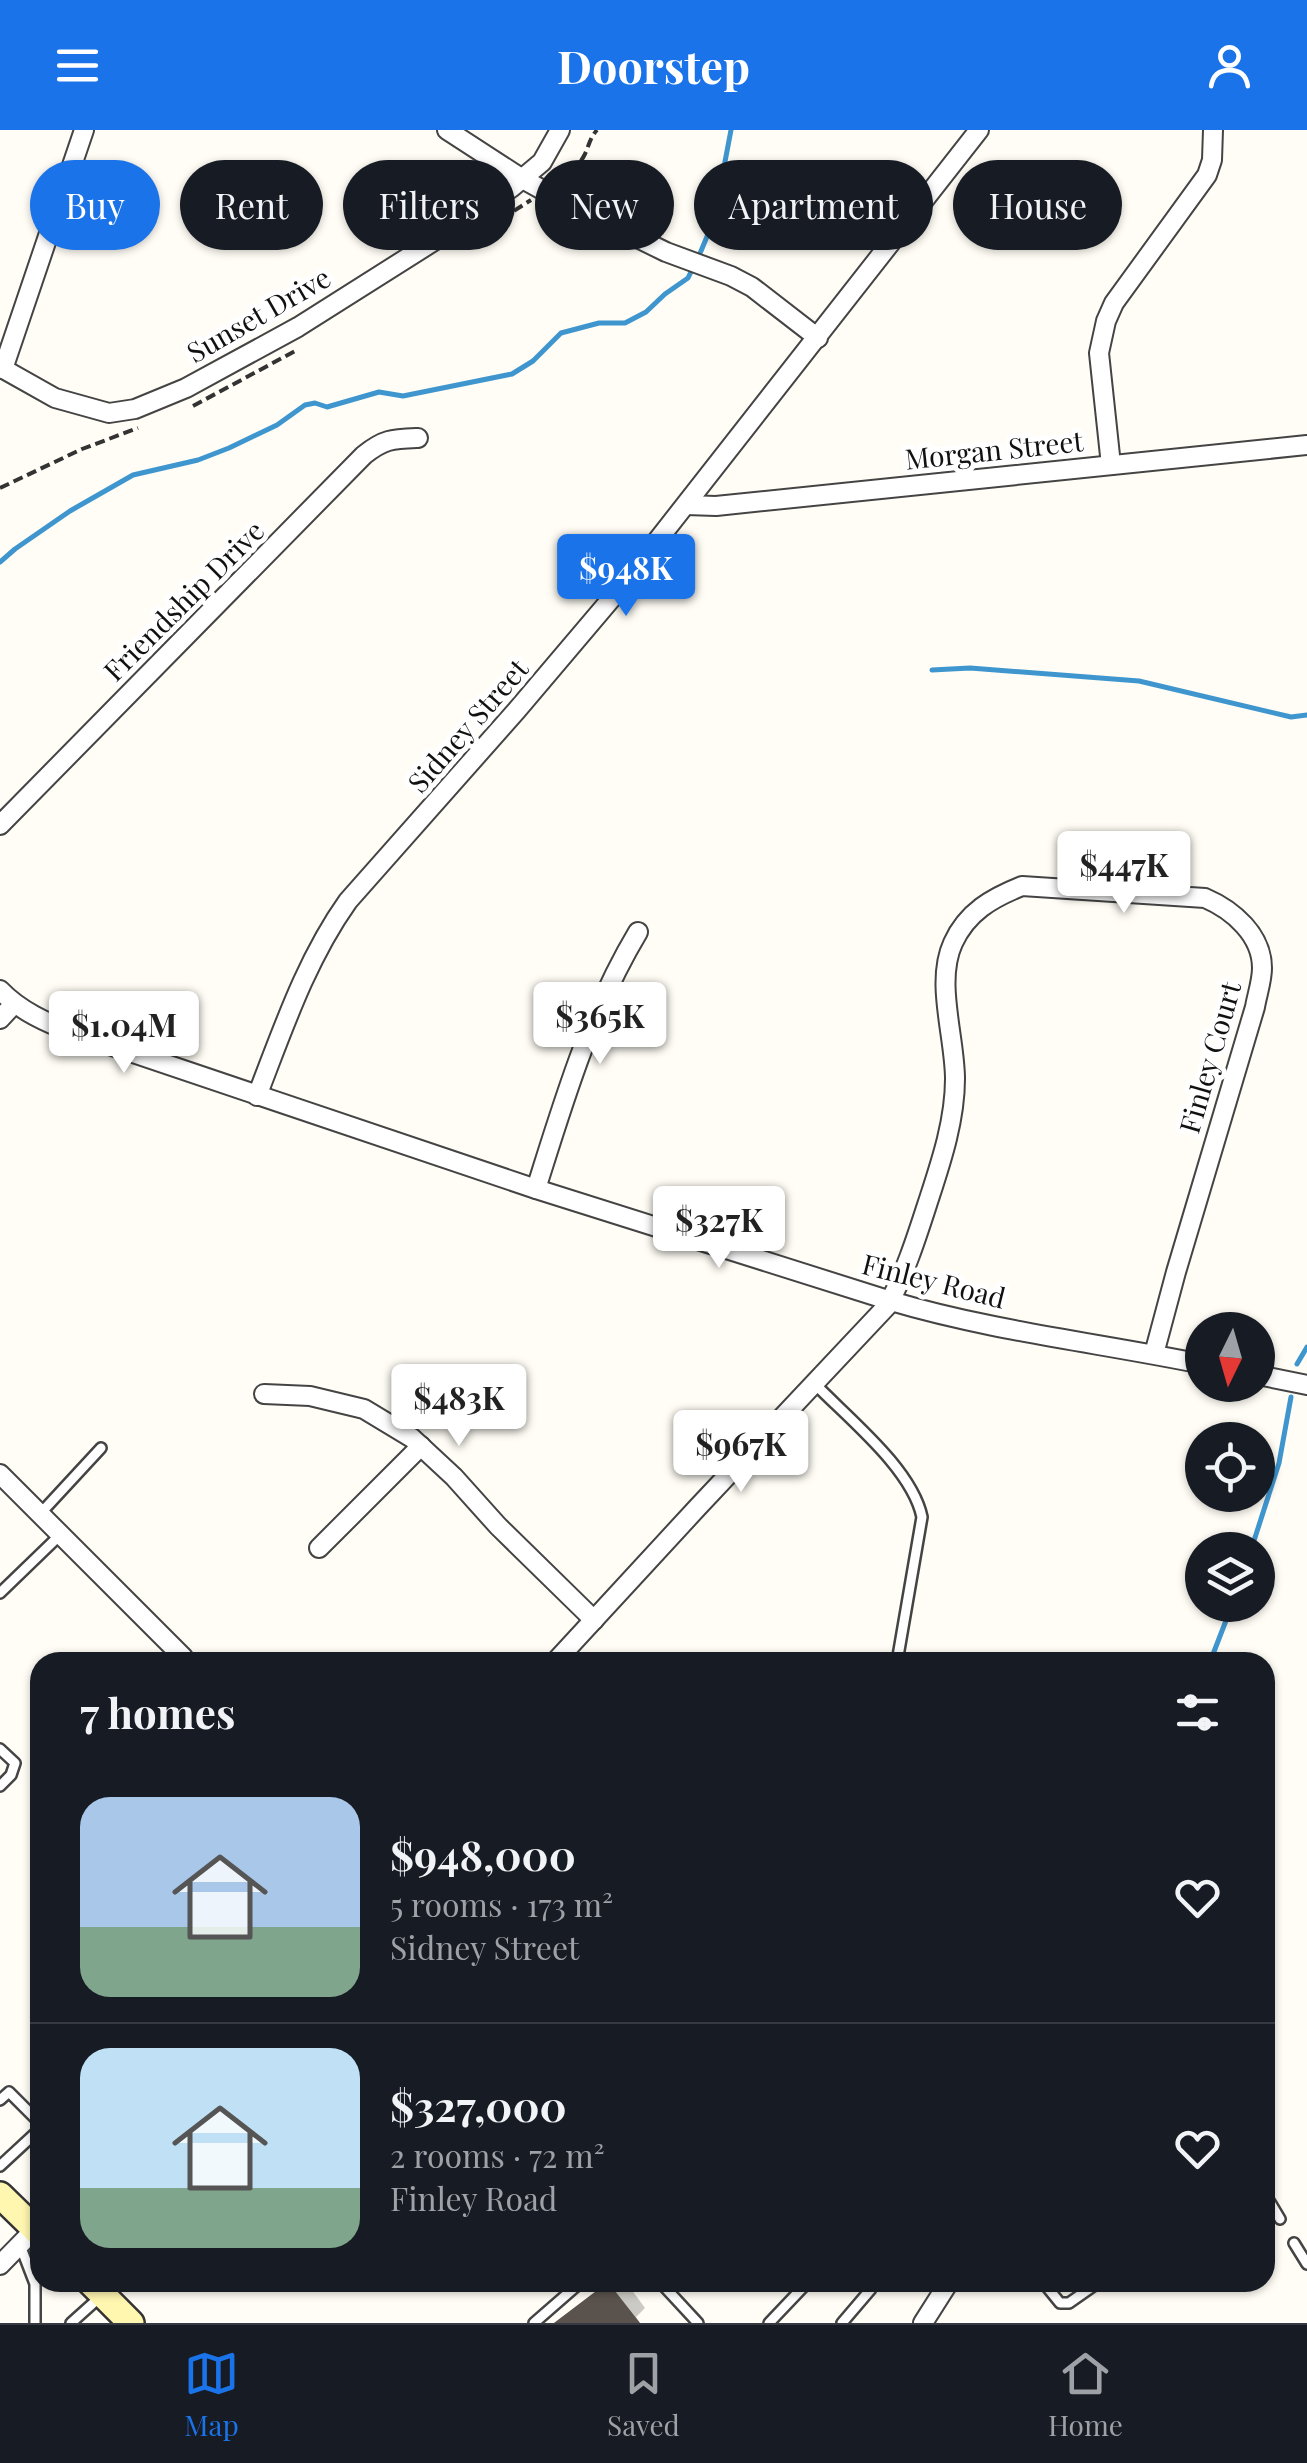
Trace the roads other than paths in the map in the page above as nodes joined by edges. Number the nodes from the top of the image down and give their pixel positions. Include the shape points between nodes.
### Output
1 (84, 130) edge
2 (447, 130) edge
3 (560, 130) edge
4 (979, 130) edge
5 (1213, 130) edge
6 (521, 178) junction
7 (818, 338) junction
8 (2, 368) edge
9 (418, 438) dead end
10 (1307, 445) edge
11 (1111, 465) junction
12 (686, 505) junction
13 (0, 825) edge
14 (638, 932) dead end
15 (0, 990) edge
16 (14, 1004) junction
17 (0, 1019) edge
18 (258, 1096) junction
19 (536, 1189) junction
20 (891, 1300) junction
21 (1154, 1354) junction
22 (1185, 1360) edge
23 (1275, 1378) edge
24 (815, 1384) junction
25 (1307, 1385) edge
26 (264, 1394) dead end
27 (421, 1446) junction
28 (101, 1448) dead end
29 (0, 1474) edge
30 (40, 1514) junction
31 (60, 1534) junction
32 (320, 1548) dead end
33 (0, 1593) edge
34 (594, 1620) junction
35 (172, 1652) edge
36 (564, 1652) edge
37 (898, 1652) edge
38 (0, 1749) edge
39 (0, 1786) edge
40 (0, 2100) edge
41 (30, 2115) edge
42 (30, 2136) edge
43 (0, 2166) edge
44 (0, 2195) edge
45 (1275, 2211) edge
46 (1280, 2219) dead end
47 (30, 2229) edge
48 (30, 2237) edge
49 (1294, 2243) dead end
50 (1307, 2264) edge
51 (0, 2265) edge
52 (35, 2292) edge
53 (94, 2292) edge
54 (99, 2292) edge
55 (569, 2292) edge
56 (669, 2292) edge
57 (799, 2292) edge
58 (868, 2292) edge
59 (943, 2292) edge
60 (1051, 2292) edge
61 (1085, 2292) edge
62 (778, 2314) junction
63 (34, 2323) edge
64 (72, 2323) edge
65 (130, 2323) edge
66 (534, 2323) edge
67 (698, 2323) edge
68 (769, 2323) edge
69 (787, 2323) edge
70 (842, 2323) edge
71 (923, 2323) edge

1 - 8 street
2 - 6 street
3 - 6 street, Sunset Drive via 542,162
4 - 7 street, Sidney Street
5 - 11 street via 1207,175 1106,321 1099,353
6 - 7 street via 752,287
6 - 8 street, Sunset Drive via 298,326 135,409 110,413 54,398
7 - 12 street, Sidney Street
9 - 13 street, Friendship Drive via 392,438 364,456
10 - 11 street, Morgan Street
11 - 12 street, Morgan Street
12 - 18 street, Sidney Street via 331,924
14 - 19 street via 582,1048
15 - 16 street, Finley Road
16 - 17 street
16 - 18 street, Finley Road via 54,1026
18 - 19 street, Finley Road
19 - 20 street, Finley Road
20 - 21 street, Finley Road
20 - 21 street, Finley Court via 947,1138 955,1077 946,975 964,926 982,905 1022,886 1206,898 1224,906 1253,937 1262,968
20 - 24 street, Finley Court
21 - 22 street, Finley Road
23 - 25 street
24 - 34 street, Finley Court
24 - 37 lane via 904,1476 918,1500 922,1517
26 - 27 street via 310,1396 364,1410
27 - 32 street
27 - 34 street
28 - 30 lane
29 - 30 street
30 - 31 street
31 - 33 lane
31 - 35 street
34 - 36 street, Finley Court
38 - 39 lane via 16,1763
40 - 41 lane via 9,2092
42 - 43 lane
44 - 47 main road
45 - 46 lane
48 - 51 street
49 - 50 lane
52 - 63 lane
53 - 64 lane
54 - 65 main road
55 - 66 lane
56 - 67 lane
57 - 62 lane
58 - 70 lane
59 - 71 street
60 - 61 lane via 1069,2303
62 - 68 lane
62 - 69 lane

